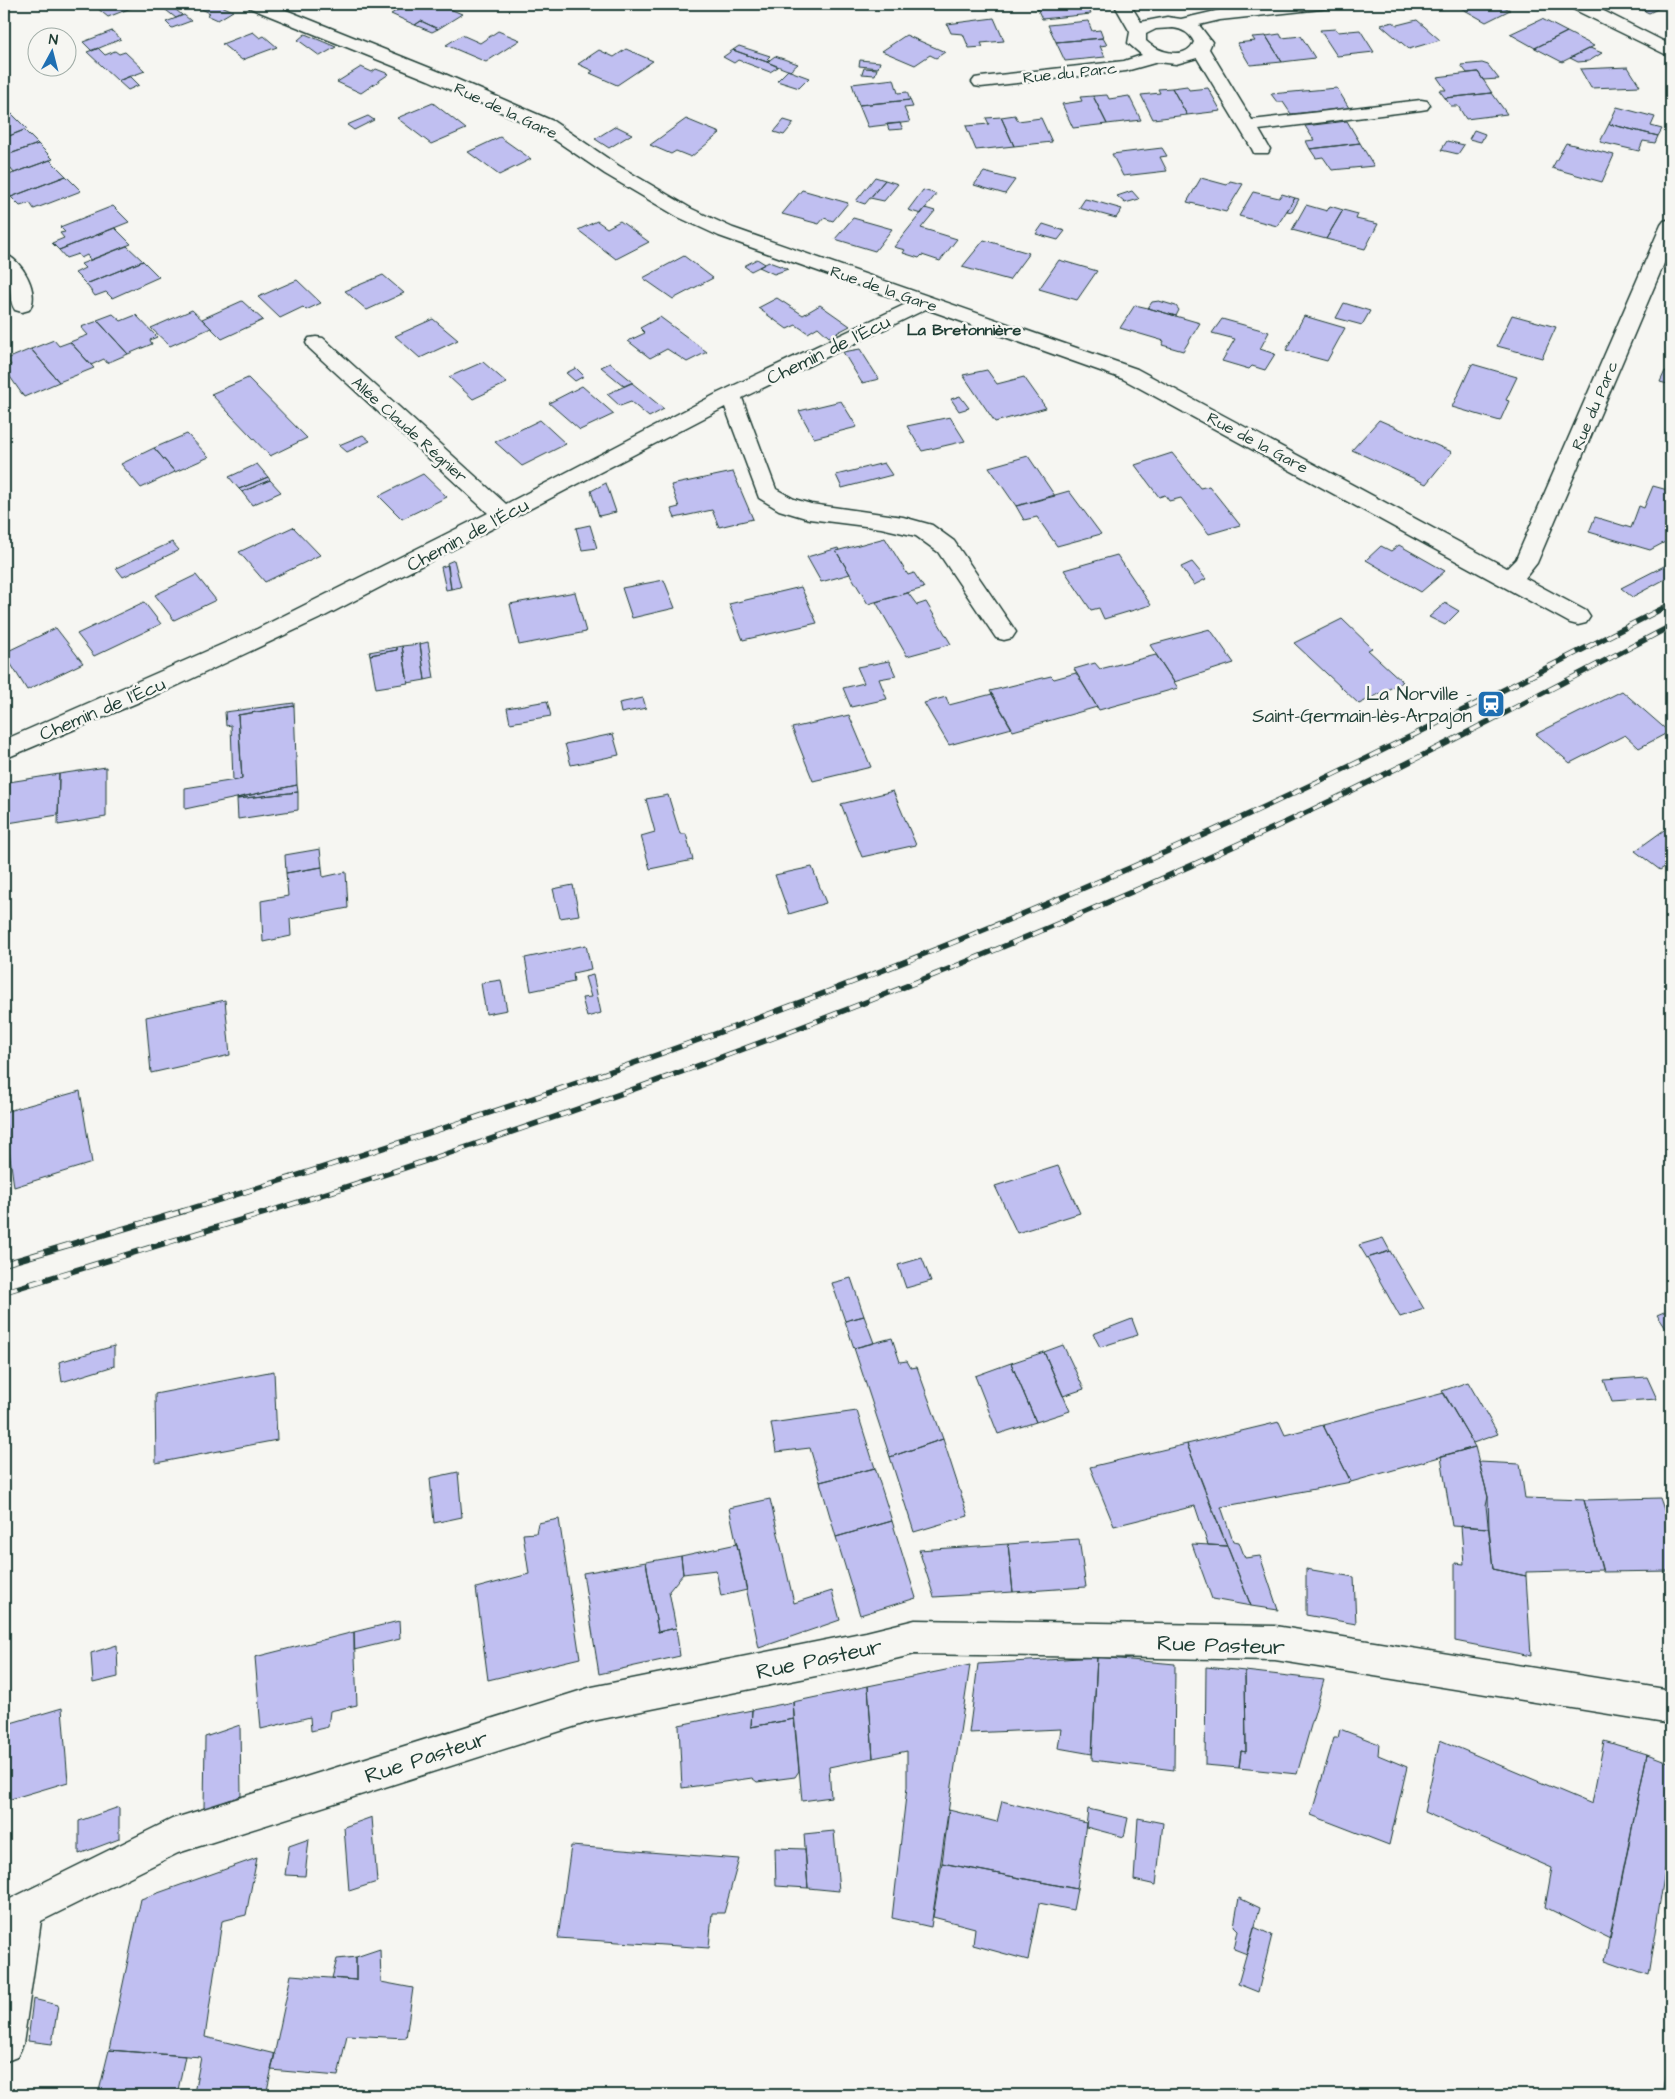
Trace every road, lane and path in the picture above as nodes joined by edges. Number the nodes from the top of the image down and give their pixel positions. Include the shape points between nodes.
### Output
1 (256, 4) edge
2 (1122, 4) edge
3 (1320, 4) edge
4 (1577, 4) edge
5 (1181, 24) junction
6 (1138, 31) junction
7 (1200, 49) junction
8 (1671, 52) edge
9 (1158, 56) junction
10 (981, 82) dead end
11 (1421, 105) dead end
12 (1247, 126) junction
13 (1261, 149) dead end
14 (1669, 235) edge
15 (4, 260) edge
16 (923, 302) junction
17 (22, 306) dead end
18 (316, 344) dead end
19 (731, 396) junction
20 (504, 515) junction
21 (1509, 580) junction
22 (1578, 617) dead end
23 (1004, 632) dead end
24 (4, 750) edge
25 (1671, 1708) edge
26 (14, 1916) edge
27 (4, 2044) edge

1 - 16 street, Rue de la Gare via 434,76 546,126 685,213 726,232
2 - 6 street, Rue du Parc
3 - 5 street via 1220,15
4 - 8 street
5 - 6 street via 1156,23
5 - 7 street via 1201,35
6 - 9 street, Rue du Parc via 1136,43 1142,50
7 - 9 street, Rue du Parc via 1184,57
7 - 12 street
9 - 10 street, Rue du Parc via 1126,66
11 - 12 street
12 - 13 street
14 - 21 street, Rue du Parc via 1526,563
15 - 17 street via 20,279
16 - 19 street, Chemin de l'Écu
16 - 21 street, Rue de la Gare via 1130,374
18 - 20 street, Allée Claude Régnier
19 - 20 street, Chemin de l'Écu
19 - 23 street via 767,494 795,509 902,525 942,541
20 - 24 street, Chemin de l'Écu via 209,662
21 - 22 street, Rue de la Gare
25 - 26 street, Rue Pasteur via 1275,1644 914,1637 592,1704 172,1837
26 - 27 street

